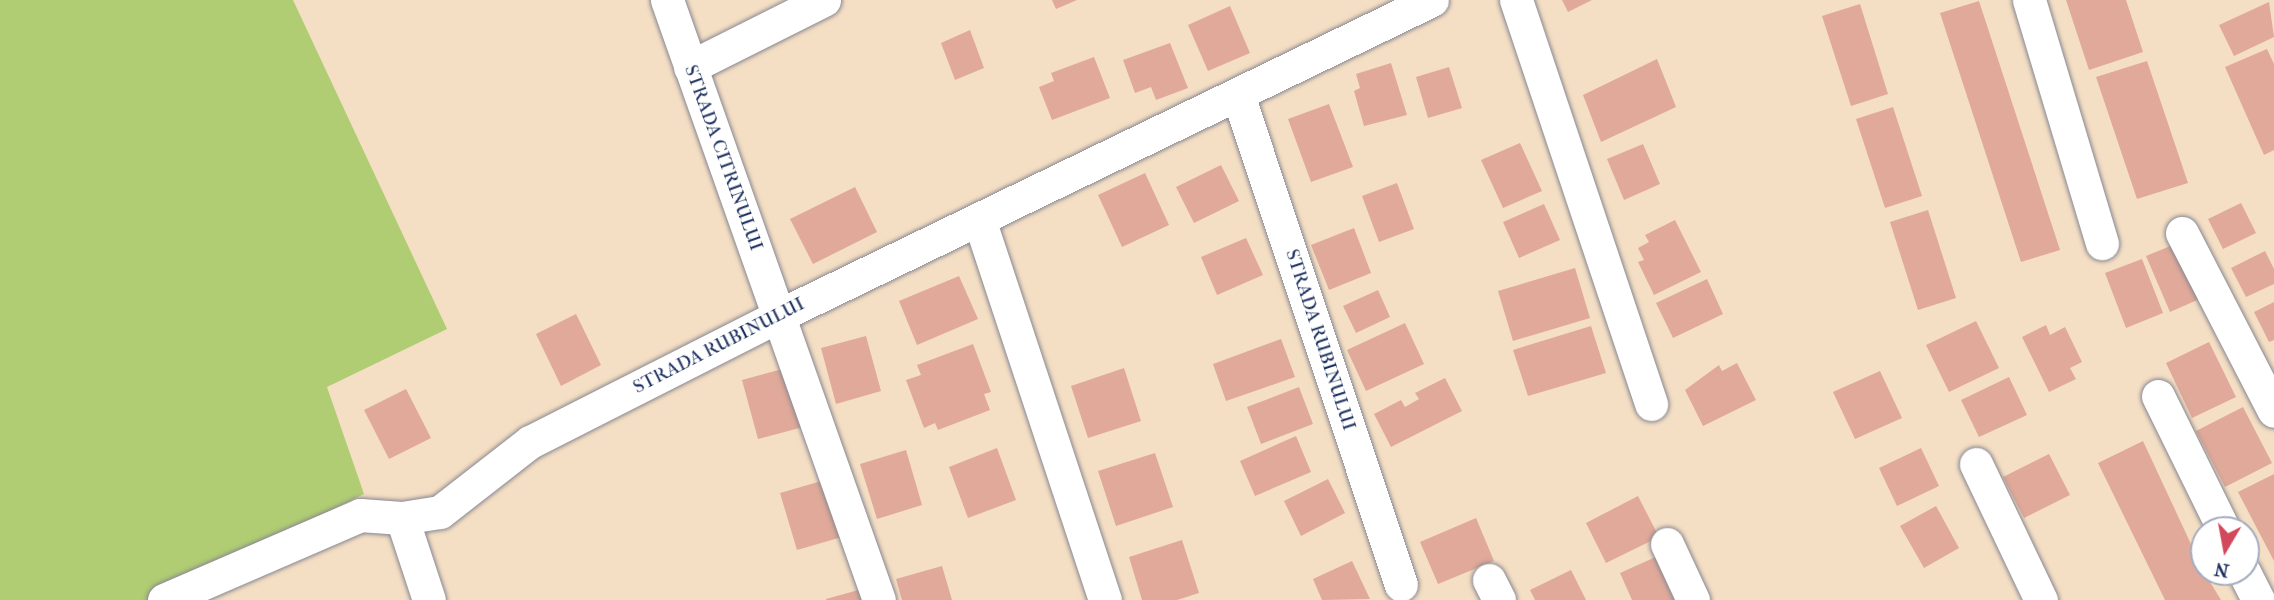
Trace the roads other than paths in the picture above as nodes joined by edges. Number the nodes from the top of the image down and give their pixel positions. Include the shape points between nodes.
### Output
1 (667, 0) edge
2 (824, 0) edge
3 (1432, 0) edge
4 (1516, 0) edge
5 (2029, 0) edge
6 (690, 67) junction
7 (1238, 95) junction
8 (979, 219) junction
9 (2182, 233) dead end
10 (2102, 243) dead end
11 (780, 315) junction
12 (2158, 396) dead end
13 (1651, 404) dead end
14 (2274, 411) edge
15 (1976, 464) dead end
16 (2217, 516) edge
17 (402, 518) junction
18 (1667, 544) dead end
19 (1401, 584) dead end
20 (208, 591) edge
21 (164, 600) edge
22 (429, 600) edge
23 (879, 600) edge
24 (1105, 600) edge
25 (1693, 600) edge
26 (2041, 600) edge

1 - 6 street, STRADA CITRINULUI
2 - 6 street
3 - 7 street, STRADA RUBINULUI
4 - 13 street
5 - 10 street
6 - 11 street, STRADA CITRINULUI
7 - 8 street, STRADA RUBINULUI
7 - 19 street, STRADA RUBINULUI
8 - 11 street, STRADA RUBINULUI
8 - 24 street
9 - 14 street
11 - 17 street, STRADA RUBINULUI via 530,442 440,512
11 - 23 street, STRADA CITRINULUI
12 - 16 street
15 - 26 street
17 - 20 street, STRADA RUBINULUI via 360,514
17 - 22 street
18 - 25 street
20 - 21 street, STRADA RUBINULUI

